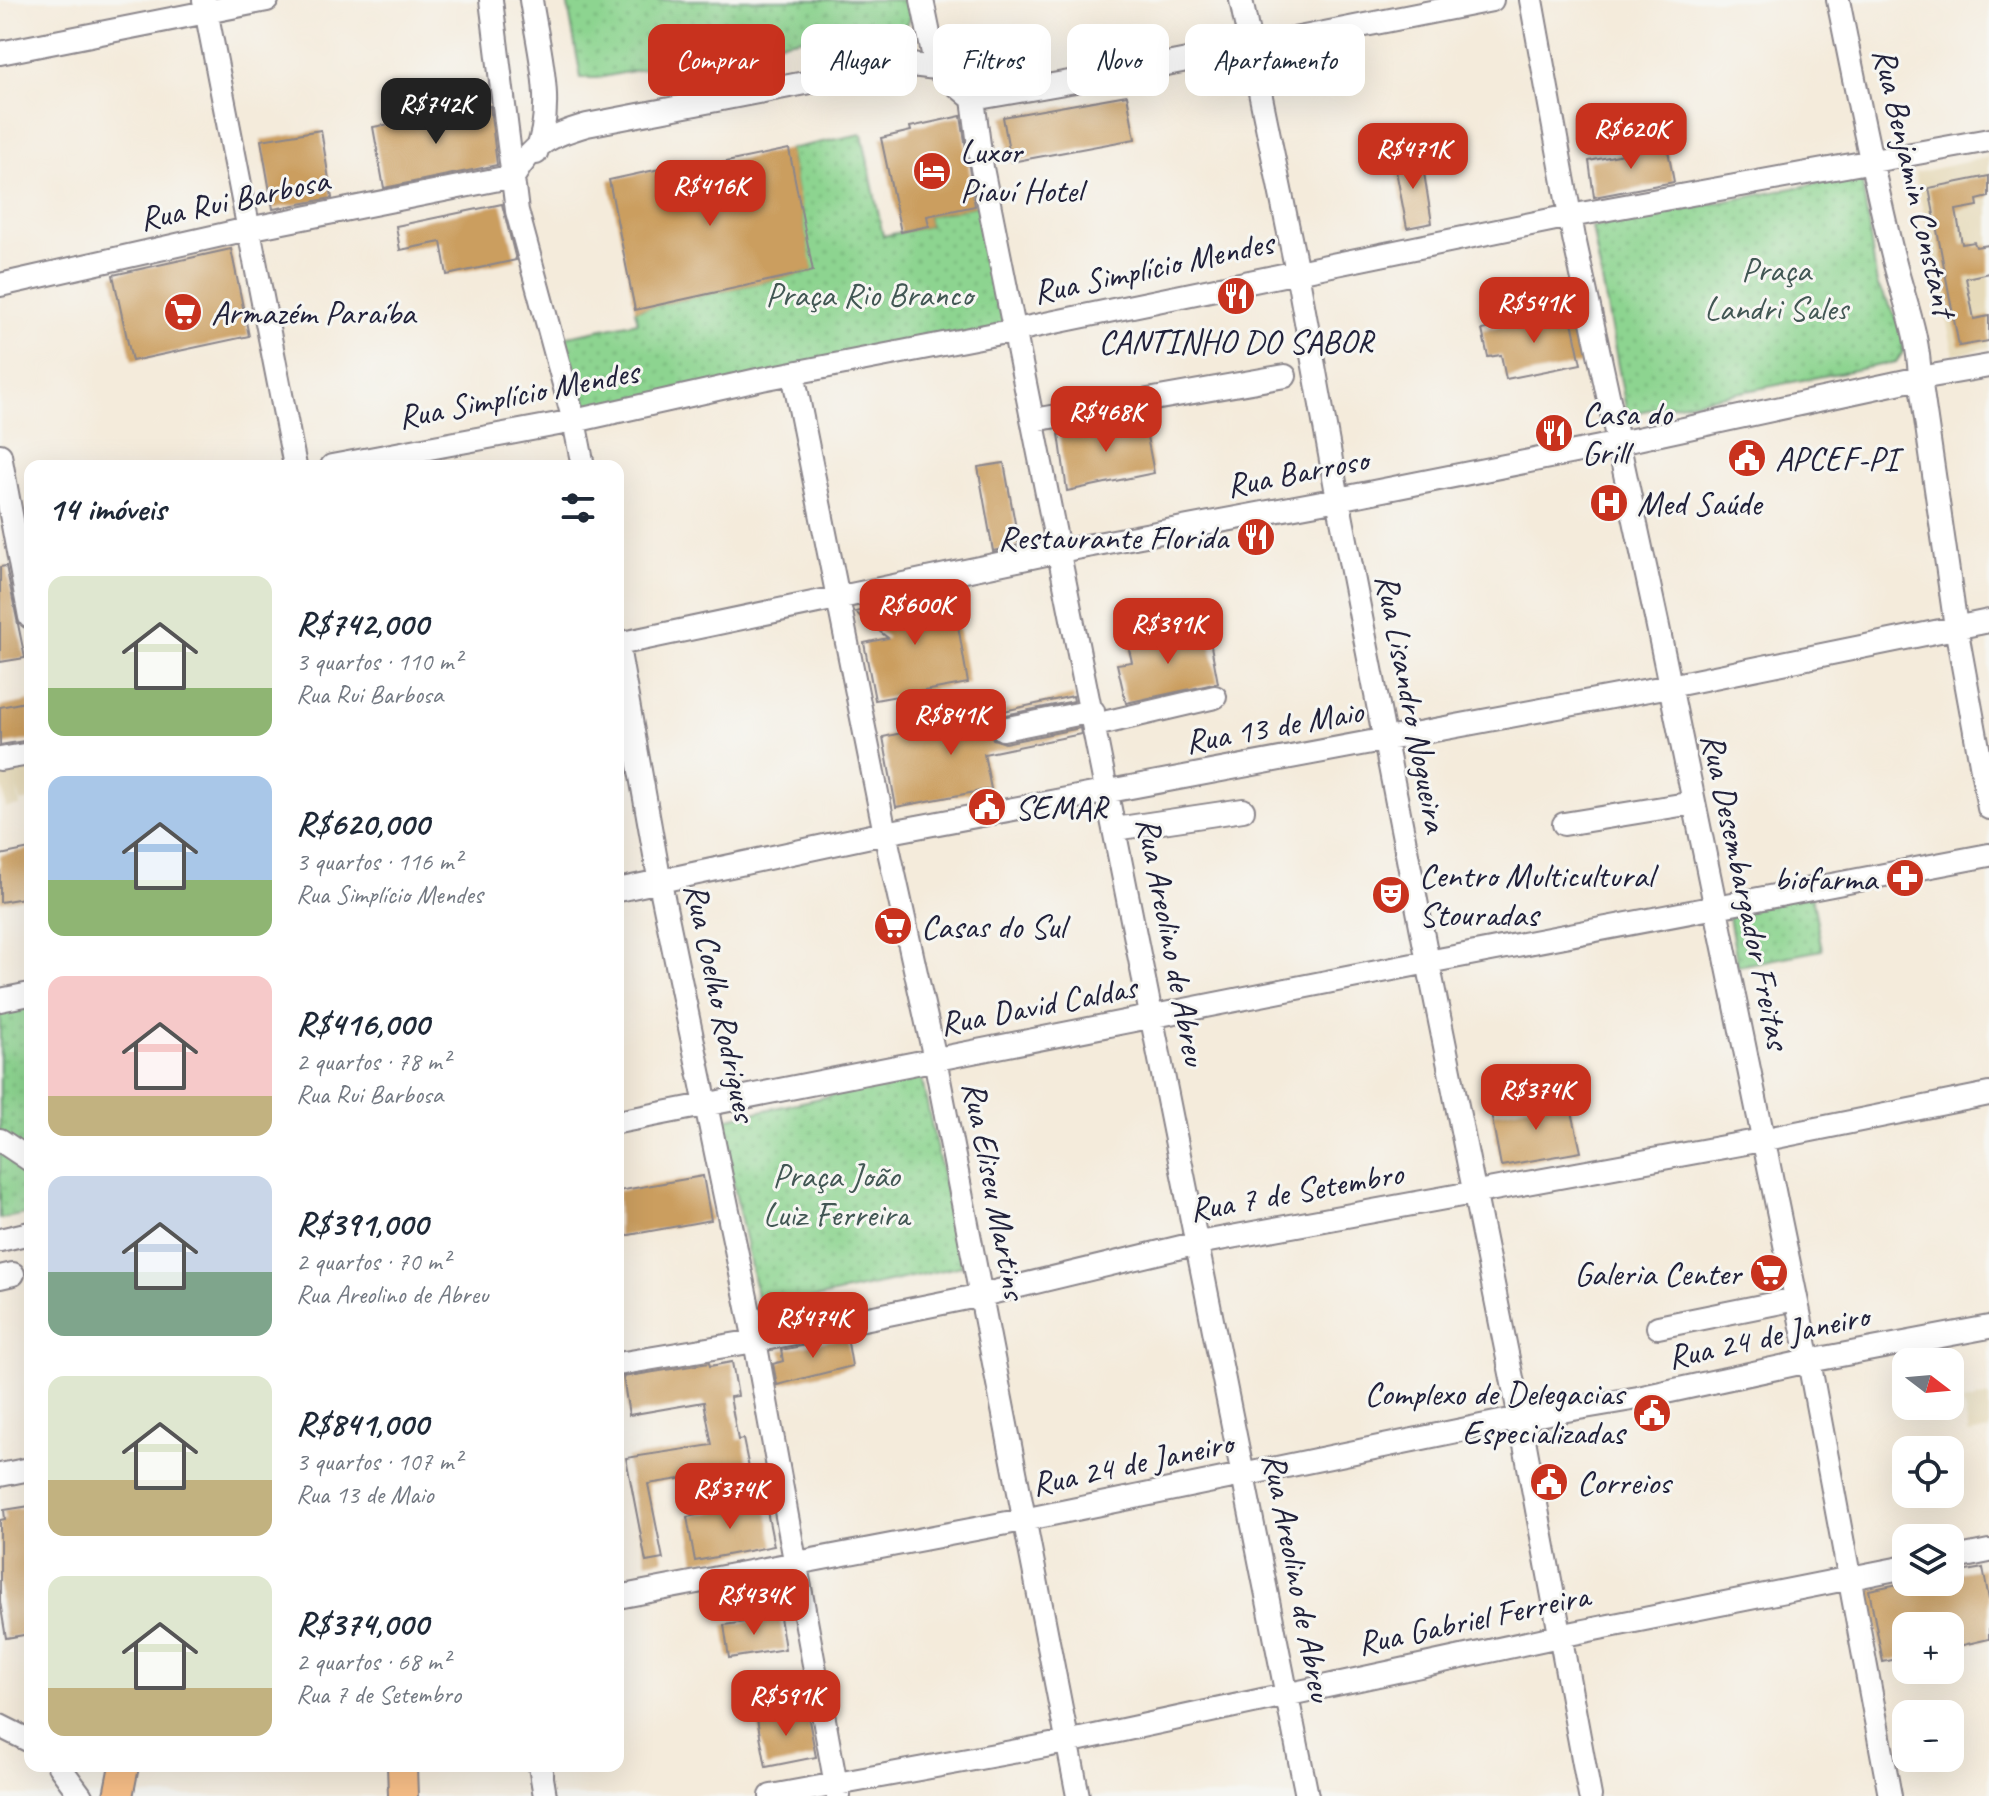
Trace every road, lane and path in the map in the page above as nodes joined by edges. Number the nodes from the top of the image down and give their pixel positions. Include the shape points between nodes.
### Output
1 (267, 0) edge
2 (491, 0) edge
3 (531, 0) edge
4 (922, 0) edge
5 (1241, 0) edge
6 (1492, 0) edge
7 (1531, 0) edge
8 (1838, 0) edge
9 (206, 6) edge
10 (1246, 24) edge
11 (1365, 24) edge
12 (0, 53) edge
13 (933, 53) edge
14 (1185, 60) edge
15 (933, 68) edge
16 (969, 96) edge
17 (1261, 96) edge
18 (973, 99) junction
19 (1989, 140) edge
20 (540, 142) junction
21 (1871, 163) junction
22 (514, 176) junction
23 (516, 199) junction
24 (1570, 216) junction
25 (248, 229) junction
26 (1297, 272) junction
27 (0, 285) edge
28 (1016, 330) junction
29 (1989, 366) edge
30 (793, 373) junction
31 (1285, 376) dead end
32 (1920, 378) junction
33 (1034, 420) junction
34 (574, 421) junction
35 (1619, 443) junction
36 (0, 455) edge
37 (294, 460) edge
38 (364, 460) edge
39 (582, 460) edge
40 (1338, 499) junction
41 (14, 520) edge
42 (1060, 551) junction
43 (24, 581) edge
44 (838, 599) junction
45 (1989, 621) edge
46 (1956, 627) junction
47 (624, 645) edge
48 (624, 680) edge
49 (1670, 686) junction
50 (1215, 697) dead end
51 (1094, 718) junction
52 (1003, 729) dead end
53 (1386, 740) junction
54 (24, 755) edge
55 (0, 759) edge
56 (1108, 791) junction
57 (1693, 803) junction
58 (1989, 808) edge
59 (1243, 810) dead end
60 (1564, 824) dead end
61 (1115, 829) junction
62 (885, 833) junction
63 (1989, 855) edge
64 (660, 883) junction
65 (624, 889) edge
66 (1714, 909) junction
67 (1428, 962) junction
68 (24, 995) edge
69 (0, 1000) edge
70 (1151, 1018) junction
71 (935, 1059) junction
72 (1989, 1094) edge
73 (708, 1105) junction
74 (624, 1121) edge
75 (0, 1140) edge
76 (1762, 1140) junction
77 (24, 1156) edge
78 (1475, 1193) junction
79 (24, 1234) edge
80 (0, 1240) edge
81 (1198, 1243) junction
82 (982, 1295) junction
83 (1796, 1299) junction
84 (1658, 1327) dead end
85 (1989, 1327) edge
86 (755, 1341) junction
87 (1809, 1361) junction
88 (624, 1363) edge
89 (1520, 1418) junction
90 (24, 1470) edge
91 (1244, 1474) junction
92 (0, 1475) edge
93 (1023, 1520) junction
94 (1989, 1551) edge
95 (1964, 1556) edge
96 (794, 1563) junction
97 (1892, 1569) edge
98 (1849, 1577) junction
99 (624, 1596) edge
100 (1559, 1636) junction
101 (1287, 1693) junction
102 (0, 1726) edge
103 (24, 1738) edge
104 (1067, 1742) junction
105 (63, 1772) edge
106 (123, 1772) edge
107 (402, 1772) edge
108 (409, 1772) edge
109 (541, 1772) edge
110 (837, 1790) edge
111 (81, 1796) edge
112 (118, 1796) edge
113 (404, 1796) edge
114 (545, 1796) edge
115 (771, 1796) edge
116 (1078, 1796) edge
117 (1307, 1796) edge
118 (1590, 1796) edge
119 (1890, 1796) edge

1 - 9 street
2 - 22 street
3 - 20 street via 545,103
4 - 13 street
5 - 10 street, Rua Lisandro Nogueira
6 - 11 street
7 - 24 street, Rua Desembargador Freitas
8 - 21 street, Rua Benjamin Constant
9 - 12 street
9 - 25 street
14 - 18 street
15 - 20 street via 903,64 587,125
16 - 18 street
17 - 26 street, Rua Lisandro Nogueira
18 - 28 street, Rua Areolino de Abreu
19 - 21 street, Rua Simplício Mendes
20 - 22 street
20 - 23 street
21 - 24 street, Rua Simplício Mendes
21 - 32 street, Rua Benjamin Constant via 1918,344
22 - 23 street
22 - 25 street, Rua Rui Barbosa
23 - 34 street
24 - 26 street, Rua Simplício Mendes
24 - 35 street, Rua Desembargador Freitas
25 - 27 street, Rua Rui Barbosa
25 - 37 street
26 - 28 street, Rua Simplício Mendes
26 - 40 street, Rua Lisandro Nogueira
28 - 30 street, Rua Simplício Mendes
28 - 33 street, Rua Areolino de Abreu
29 - 32 street, Rua Barroso
30 - 34 street, Rua Simplício Mendes
30 - 44 street, Rua Eliseu Martins
31 - 33 street
32 - 35 street, Rua Barroso
32 - 46 street, Rua Benjamin Constant
33 - 42 street, Rua Areolino de Abreu
34 - 38 street, Rua Simplício Mendes
34 - 39 street
35 - 40 street, Rua Barroso
35 - 49 street, Rua Desembargador Freitas
36 - 41 street
40 - 42 street, Rua Barroso
40 - 53 street, Rua Lisandro Nogueira
41 - 43 street
42 - 44 street, Rua Barroso
42 - 51 street, Rua Areolino de Abreu
44 - 47 street, Rua Barroso
44 - 62 street, Rua Eliseu Martins
45 - 46 street, Rua 13 de Maio
46 - 49 street, Rua 13 de Maio
46 - 58 street, Rua Benjamin Constant
48 - 64 street, Rua Coelho Rodrigues
49 - 53 street, Rua 13 de Maio
49 - 57 street, Rua Desembargador Freitas
50 - 51 street
51 - 52 street
51 - 56 street, Rua Areolino de Abreu
53 - 56 street, Rua 13 de Maio
53 - 67 street, Rua Lisandro Nogueira
54 - 55 street
56 - 61 street, Rua Areolino de Abreu
56 - 62 street, Rua 13 de Maio
57 - 60 street
57 - 66 street, Rua Desembargador Freitas
59 - 61 street
61 - 70 street, Rua Areolino de Abreu
62 - 64 street, Rua 13 de Maio
62 - 71 street, Rua Eliseu Martins
63 - 66 street, Rua David Caldas
64 - 65 street, Rua 13 de Maio
64 - 73 street, Rua Coelho Rodrigues
66 - 67 street, Rua David Caldas
66 - 76 street, Rua Desembargador Freitas
67 - 70 street, Rua David Caldas
67 - 78 street, Rua Lisandro Nogueira
68 - 69 street
70 - 71 street, Rua David Caldas
70 - 81 street, Rua Areolino de Abreu
71 - 73 street, Rua David Caldas
71 - 82 street, Rua Eliseu Martins
72 - 76 street, Rua 7 de Setembro
73 - 74 street, Rua David Caldas
73 - 86 street, Rua Coelho Rodrigues
75 - 77 street
76 - 78 street, Rua 7 de Setembro
76 - 83 street, Rua Desembargador Freitas
78 - 81 street, Rua 7 de Setembro
78 - 89 street, Rua Lisandro Nogueira
79 - 80 street
81 - 82 street, Rua 7 de Setembro
81 - 91 street, Rua Areolino de Abreu
82 - 86 street, Rua 7 de Setembro
82 - 93 street, Rua Eliseu Martins
83 - 84 street
83 - 87 street, Rua Desembargador Freitas
85 - 87 street, Rua 24 de Janeiro
86 - 88 street, Rua 7 de Setembro
86 - 96 street, Rua Coelho Rodrigues
87 - 89 street, Rua 24 de Janeiro
87 - 98 street, Rua Desembargador Freitas
89 - 91 street, Rua 24 de Janeiro
89 - 100 street, Rua Lisandro Nogueira
90 - 92 street
91 - 93 street, Rua 24 de Janeiro
91 - 101 street, Rua Areolino de Abreu
93 - 96 street, Rua 24 de Janeiro
93 - 104 street, Rua Eliseu Martins
94 - 95 street
96 - 99 street, Rua 24 de Janeiro
96 - 110 street, Rua Coelho Rodrigues
97 - 98 street, Rua Gabriel Ferreira
98 - 100 street, Rua Gabriel Ferreira
98 - 119 street, Rua Desembargador Freitas
100 - 101 street, Rua Gabriel Ferreira
100 - 118 street, Rua Lisandro Nogueira
101 - 104 street, Rua Gabriel Ferreira
101 - 117 street, Rua Areolino de Abreu
102 - 103 street
104 - 110 street, Rua Gabriel Ferreira
104 - 116 street, Rua Eliseu Martins
105 - 111 street
106 - 112 main road
107 - 113 main road
108 - 113 street
109 - 114 street
110 - 115 street, Rua Gabriel Ferreira

